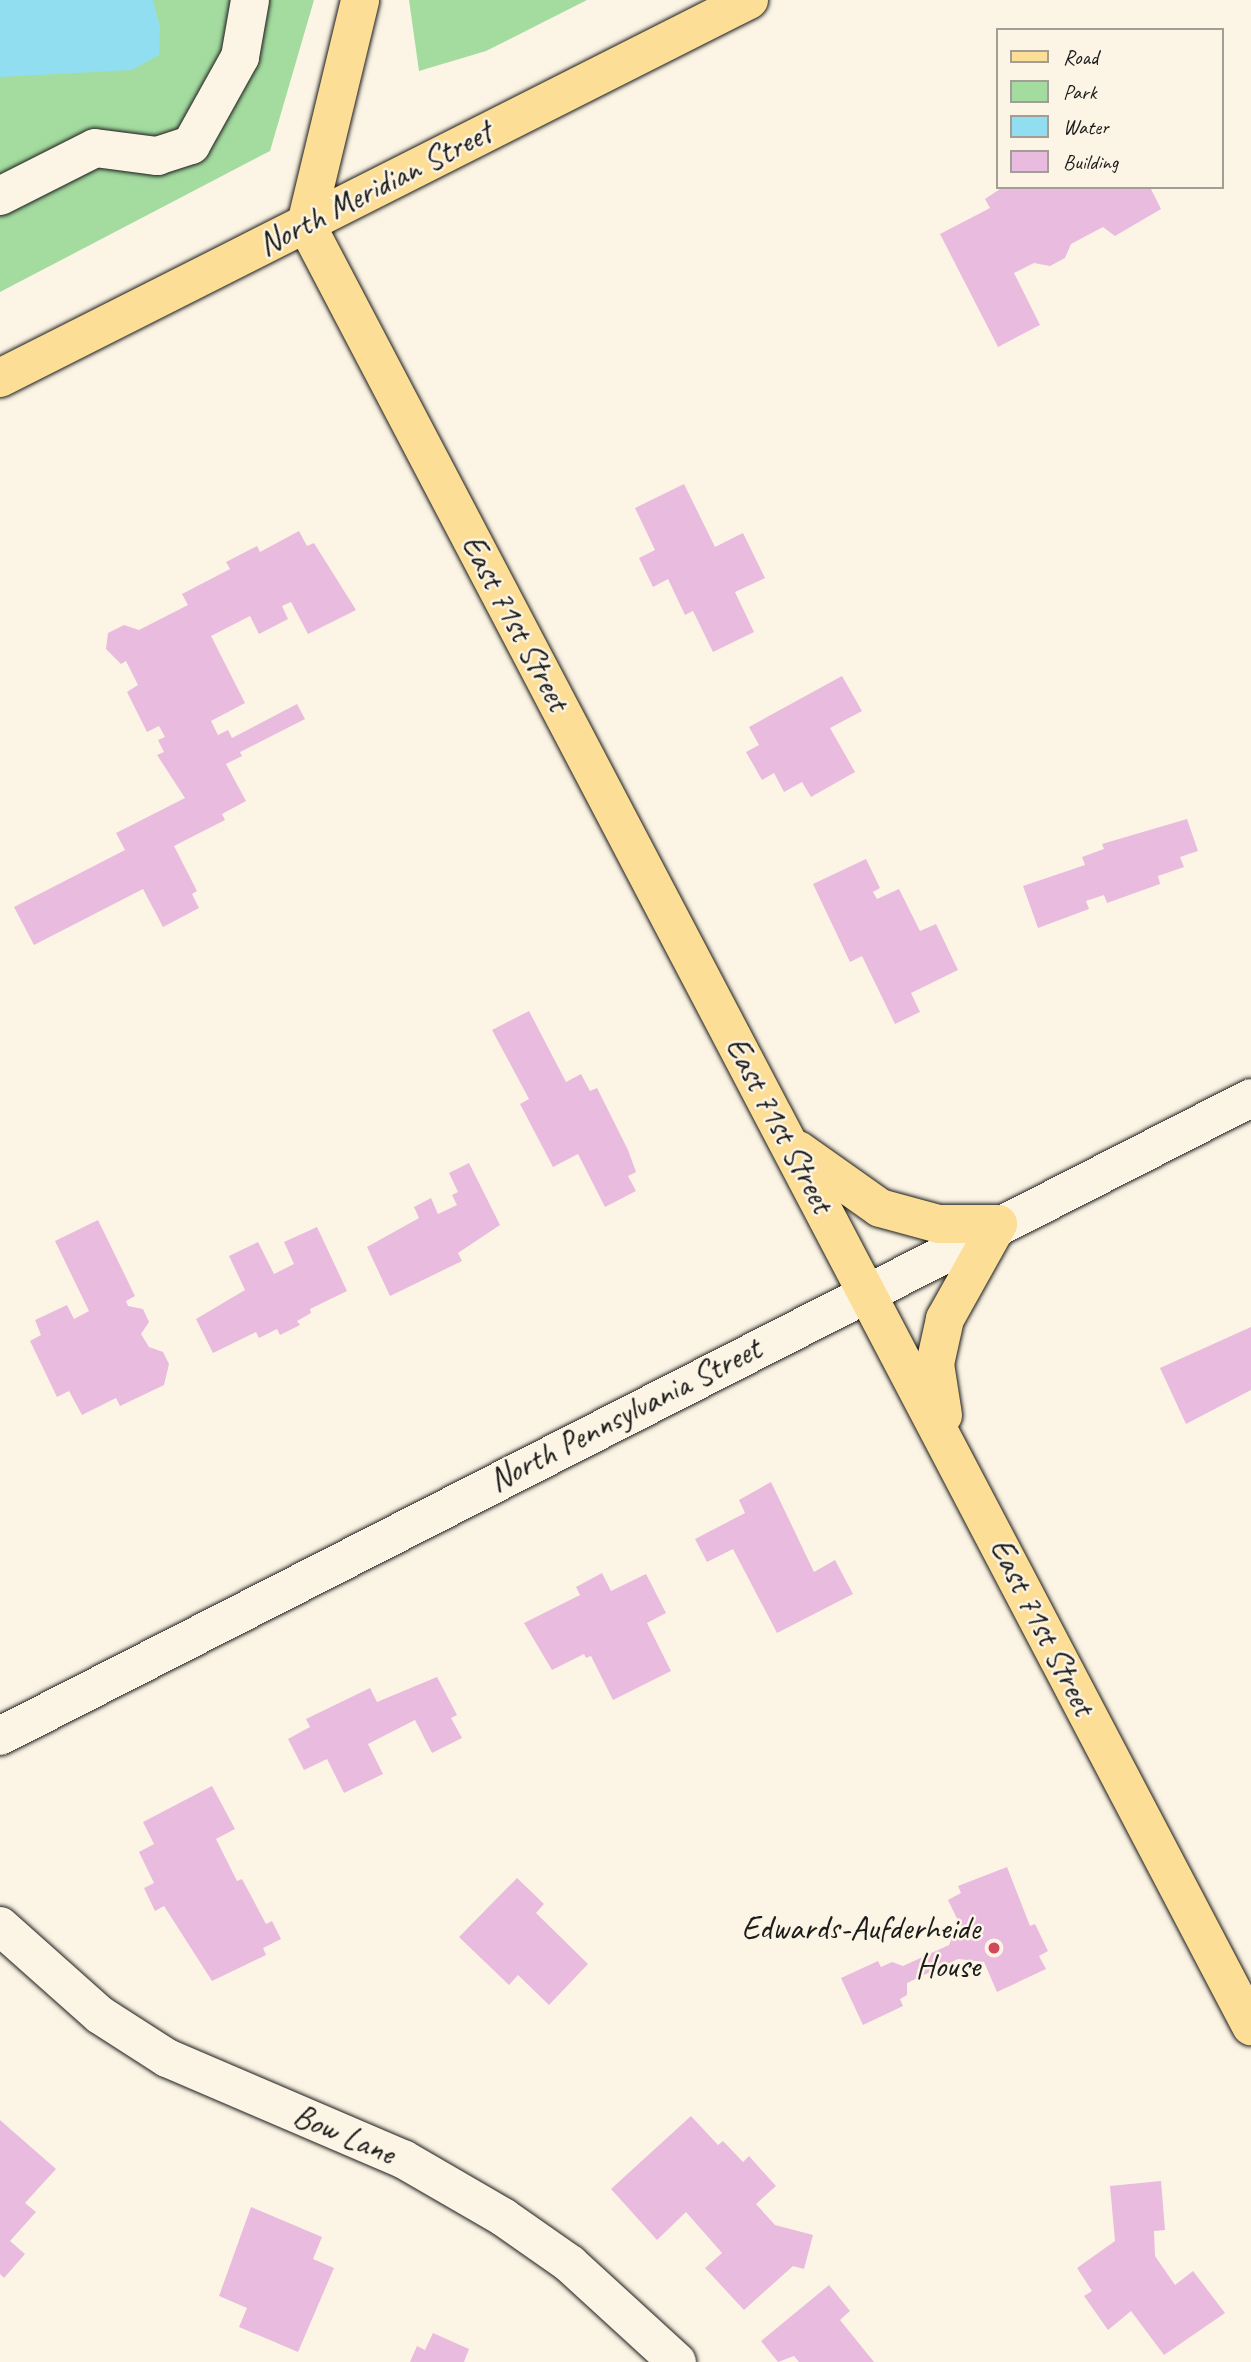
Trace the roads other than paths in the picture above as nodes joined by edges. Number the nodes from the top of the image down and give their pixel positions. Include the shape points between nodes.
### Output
1 (250, 0) edge
2 (360, 0) edge
3 (749, 0) edge
4 (0, 196) edge
5 (306, 224) junction
6 (0, 378) edge
7 (1251, 1098) edge
8 (788, 1143) junction
9 (998, 1224) junction
10 (866, 1291) junction
11 (947, 1443) junction
12 (0, 1736) edge
13 (0, 1926) edge
14 (1251, 2026) edge
15 (677, 2362) edge

1 - 4 street via 240,57 191,145 157,156 94,148
2 - 5 main road
3 - 5 main road, North Meridian Street
5 - 6 main road, North Meridian Street
5 - 8 main road, East 71st Street
7 - 9 street, North Pennsylvania Street
8 - 9 main road via 880,1208 939,1223
8 - 10 main road, East 71st Street
9 - 10 street, North Pennsylvania Street
9 - 11 main road via 945,1320 935,1364
10 - 11 main road, East 71st Street
10 - 12 street, North Pennsylvania Street
11 - 14 main road, East 71st Street
13 - 15 street, Bow Lane via 100,2015 167,2059 402,2159 503,2217 570,2264

